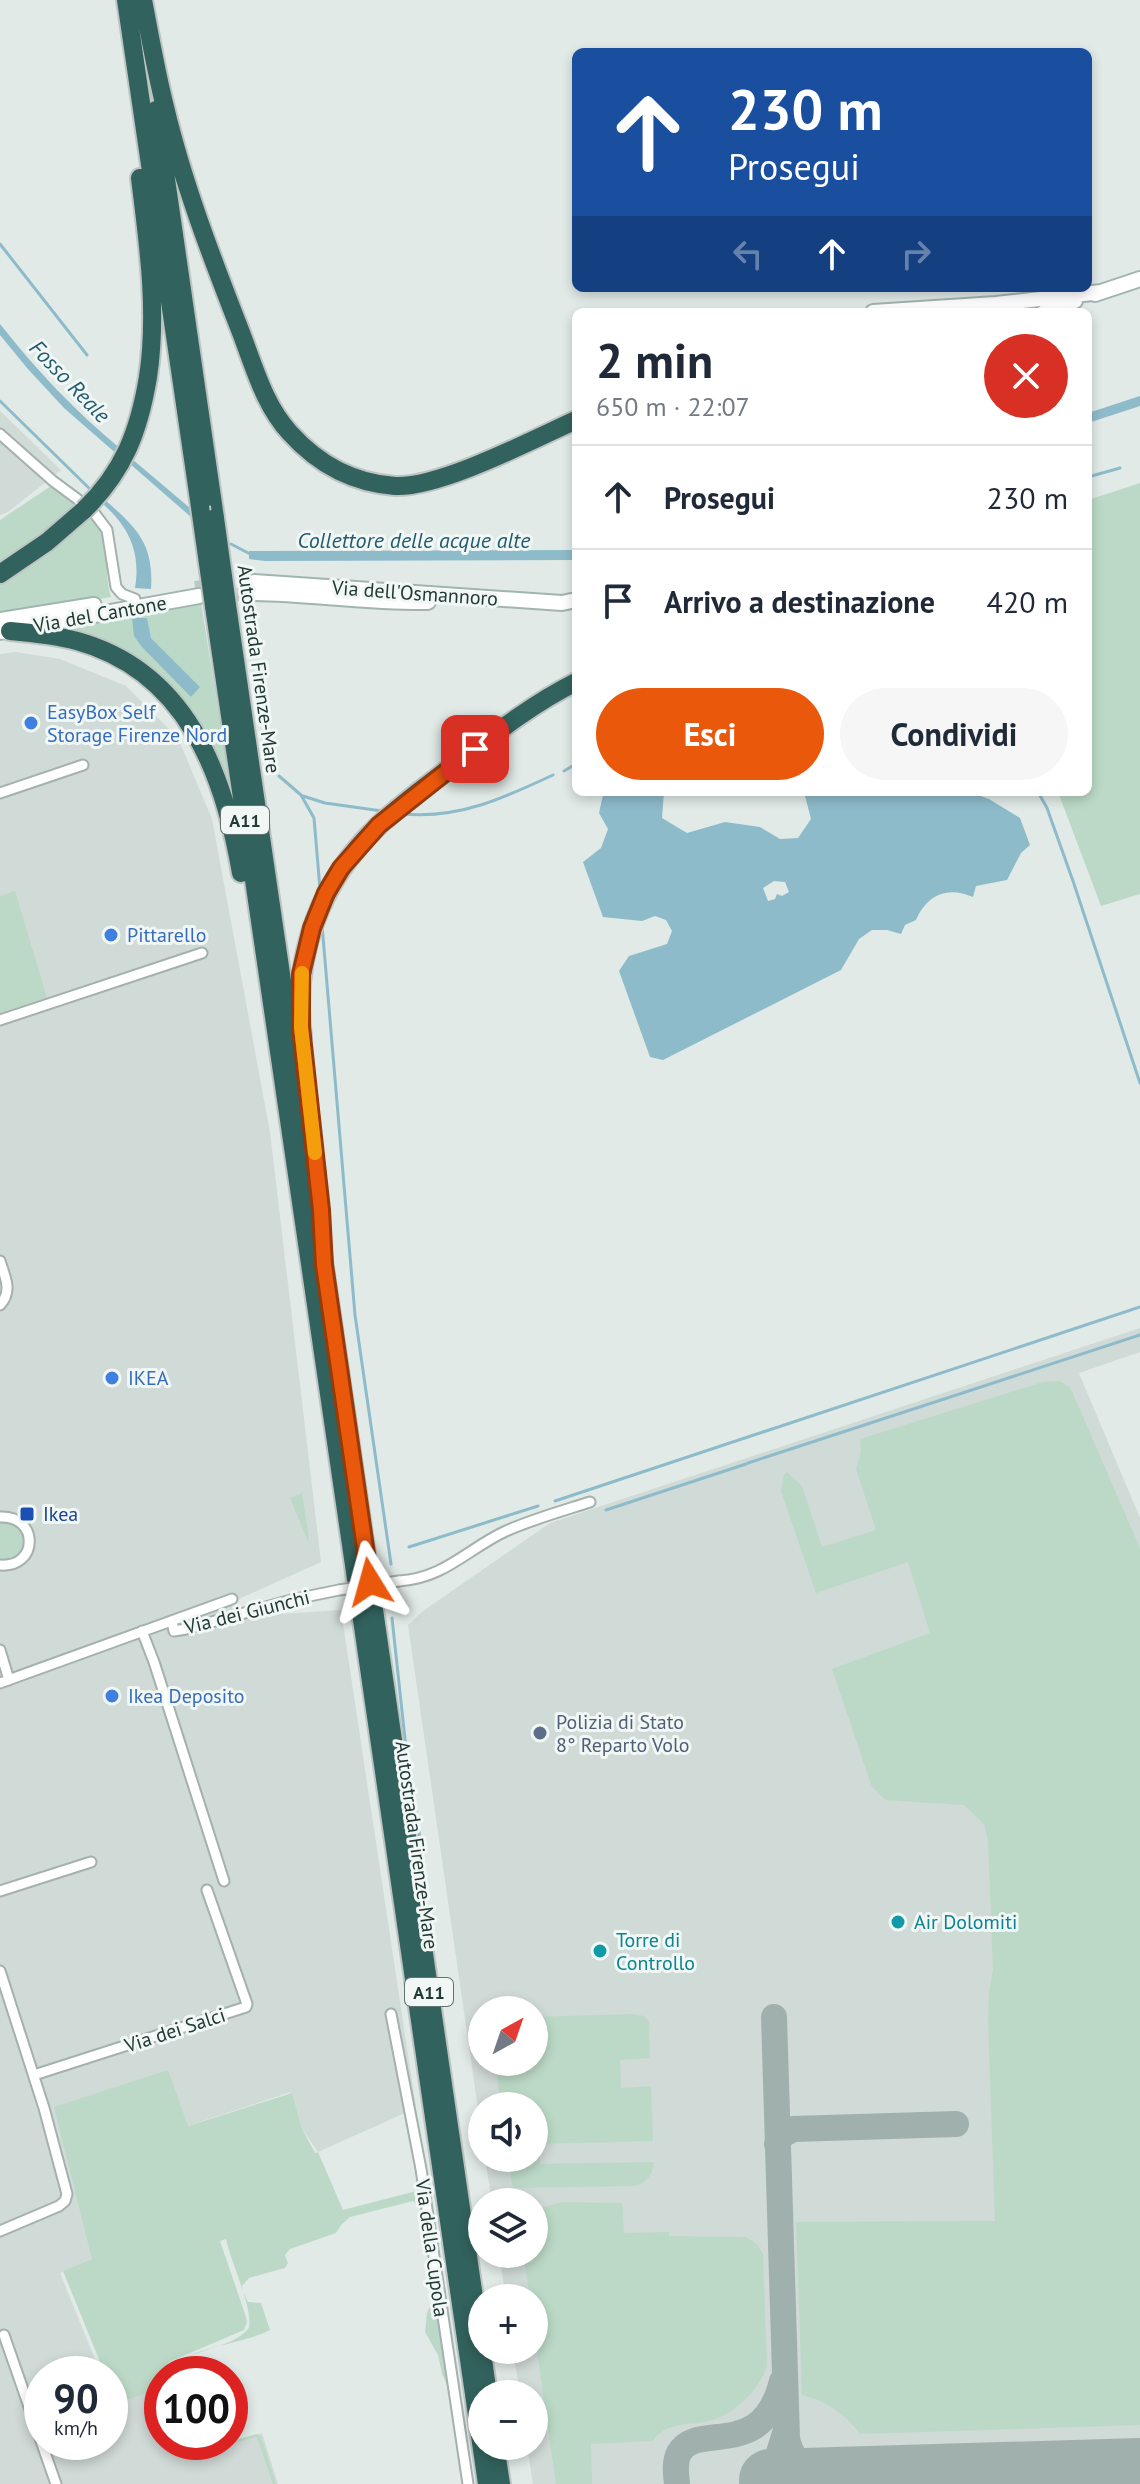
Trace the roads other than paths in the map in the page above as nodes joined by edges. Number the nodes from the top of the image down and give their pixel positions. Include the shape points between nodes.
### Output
1 (123, 0) edge
2 (142, 0) edge
3 (1140, 279) edge
4 (1101, 292) junction
5 (934, 308) edge
6 (1055, 308) edge
7 (572, 422) edge
8 (0, 434) edge
9 (86, 508) junction
10 (207, 513) junction
11 (0, 574) edge
12 (135, 599) junction
13 (209, 599) junction
14 (572, 601) edge
15 (572, 611) edge
16 (3, 628) edge
17 (572, 684) edge
18 (83, 765) dead end
19 (0, 793) edge
20 (202, 953) dead end
21 (0, 1020) edge
22 (277, 1034) junction
23 (0, 1261) edge
24 (324, 1265) junction
25 (0, 1305) edge
26 (590, 1502) dead end
27 (0, 1517) edge
28 (0, 1568) edge
29 (359, 1586) junction
30 (232, 1599) dead end
31 (172, 1621) junction
32 (142, 1631) junction
33 (0, 1650) edge
34 (5, 1682) edge
35 (91, 1862) dead end
36 (224, 1881) dead end
37 (207, 1890) dead end
38 (0, 1891) edge
39 (0, 1971) edge
40 (391, 2014) dead end
41 (34, 2075) junction
42 (0, 2231) edge
43 (4, 2335) dead end
44 (486, 2380) edge
45 (497, 2460) edge
46 (56, 2484) edge
47 (468, 2484) edge
48 (487, 2484) edge
49 (501, 2484) edge

1 - 9 highway, bridge via 152,326 140,420 115,475
1 - 10 highway, Autostrada Firenze-Mare / A11
2 - 7 highway via 165,107 226,294 268,402 313,457 370,482 427,483
2 - 10 highway, Autostrada Firenze-Mare / A11
3 - 4 main road
4 - 5 main road
4 - 6 main road
8 - 9 street
9 - 11 highway
9 - 12 street via 107,530 116,587
10 - 13 highway, Autostrada Firenze-Mare / A11, bridge
12 - 13 main road, Via del Cantone
12 - 16 main road, Via del Cantone
13 - 16 main road, Via del Cantone
13 - 22 highway, Autostrada Firenze-Mare / A11
13 - 24 highway, Autostrada Firenze-Mare / A11
14 - 15 main road, Via dell'Osmannoro via 255,588
16 - 22 highway via 76,641 108,653 157,684 186,718 214,770 228,811
17 - 24 highway via 509,723 411,798 362,842 326,893 304,956 300,1010
18 - 19 street
20 - 21 street
22 - 29 highway, Autostrada Firenze-Mare / A11
23 - 25 street via 8,1291
24 - 29 highway, Autostrada Firenze-Mare / A11
26 - 29 street, Via dei Giunchi, bridge via 504,1532 418,1580
27 - 28 street via 20,1521 28,1533 28,1551 16,1563
29 - 31 street, Via dei Giunchi via 186,1629 174,1631
29 - 44 highway, Autostrada Firenze-Mare / A11
29 - 48 highway, Autostrada Firenze-Mare / A11
30 - 31 street
31 - 32 street, Via dei Giunchi
32 - 34 street, Via dei Giunchi
32 - 36 street
33 - 34 street
35 - 38 street
37 - 41 street, Via dei Salci via 246,2007
39 - 41 street
40 - 47 street, Via della Cupola via 421,2169
41 - 42 street via 66,2188 65,2201
43 - 46 street
45 - 49 highway

